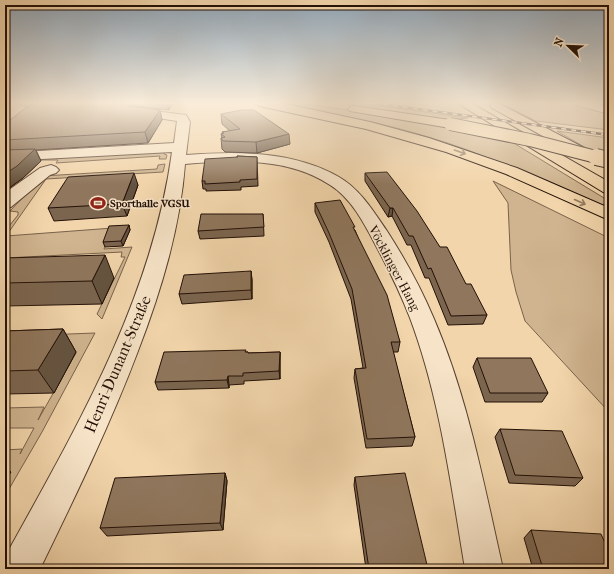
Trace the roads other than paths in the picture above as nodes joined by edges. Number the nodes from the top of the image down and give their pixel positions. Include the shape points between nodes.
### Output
1 (183, 130) edge
2 (386, 130) edge
3 (479, 130) edge
4 (508, 130) edge
5 (540, 130) edge
6 (179, 154) junction
7 (5, 157) edge
8 (609, 160) edge
9 (609, 167) edge
10 (51, 170) dead end
11 (609, 189) edge
12 (5, 203) edge
13 (609, 215) edge
14 (20, 569) edge
15 (484, 569) edge

1 - 6 street, Henri-Dunant-Straße
2 -> 13 highway via 480,159
3 - 8 highway, bridge
4 - 11 highway
5 - 9 highway
6 - 7 street
6 - 14 street, Henri-Dunant-Straße via 170,215 162,246 131,337 73,466
6 - 15 street, Vöcklinger Hang via 270,160 295,165 328,178 357,201 408,286 432,346 467,480
10 - 12 street via 45,171

